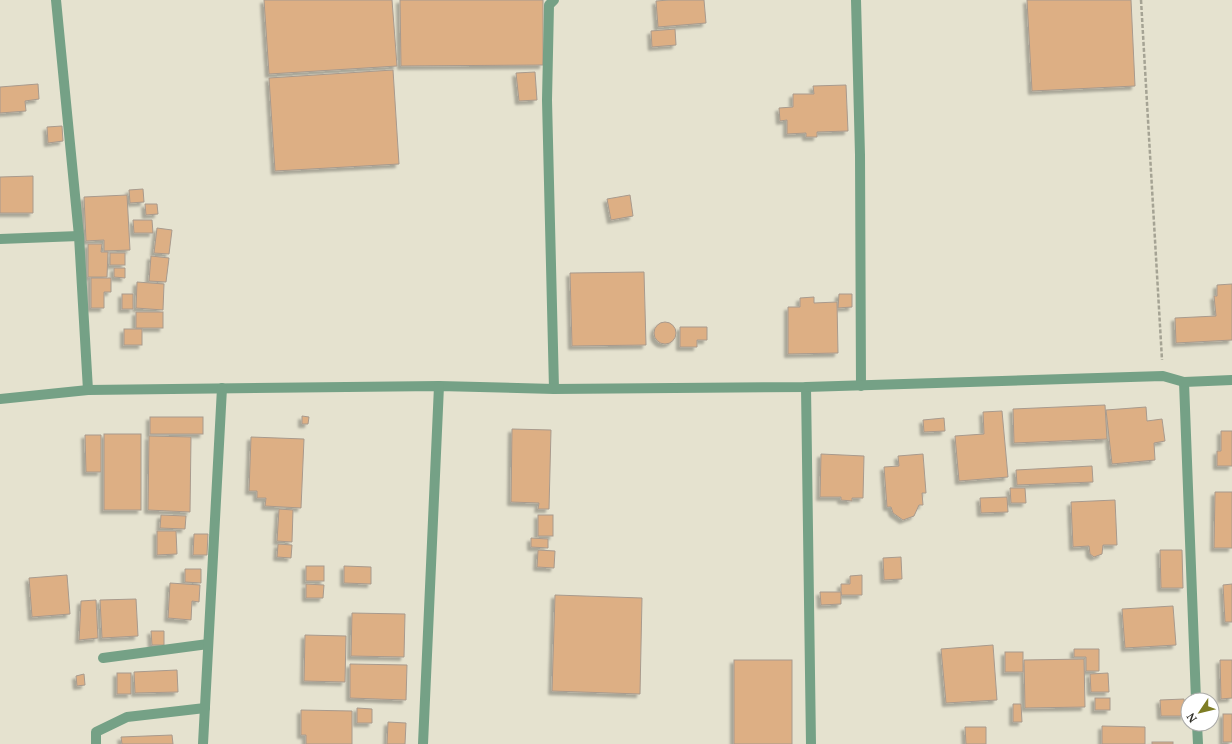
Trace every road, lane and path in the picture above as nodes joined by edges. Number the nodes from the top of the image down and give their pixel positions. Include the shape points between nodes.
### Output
1 (56, 0) edge
2 (554, 0) edge
3 (856, 0) edge
4 (1141, 0) edge
5 (79, 236) junction
6 (0, 239) edge
7 (1162, 376) junction
8 (1232, 380) edge
9 (1184, 382) junction
10 (439, 386) junction
11 (861, 386) junction
12 (806, 387) junction
13 (222, 388) junction
14 (554, 389) junction
15 (88, 390) junction
16 (0, 399) edge
17 (208, 644) junction
18 (103, 658) dead end
19 (1196, 692) edge
20 (205, 708) junction
21 (1197, 732) edge
22 (96, 744) edge
23 (202, 744) edge
24 (423, 744) edge
25 (811, 744) edge
26 (1198, 744) edge

1 - 5 street
2 - 14 street via 549,4 547,100
3 - 11 street
4 - 7 path
5 - 6 street
5 - 15 street
7 - 9 street
7 - 11 street
8 - 9 street
9 - 19 street
10 - 13 street
10 - 14 street
10 - 24 street
11 - 12 street
12 - 14 street
12 - 25 street
13 - 15 street
13 - 17 street
15 - 16 street
17 - 18 street
17 - 20 street
20 - 22 street via 127,717 96,732
20 - 23 street
21 - 26 street

